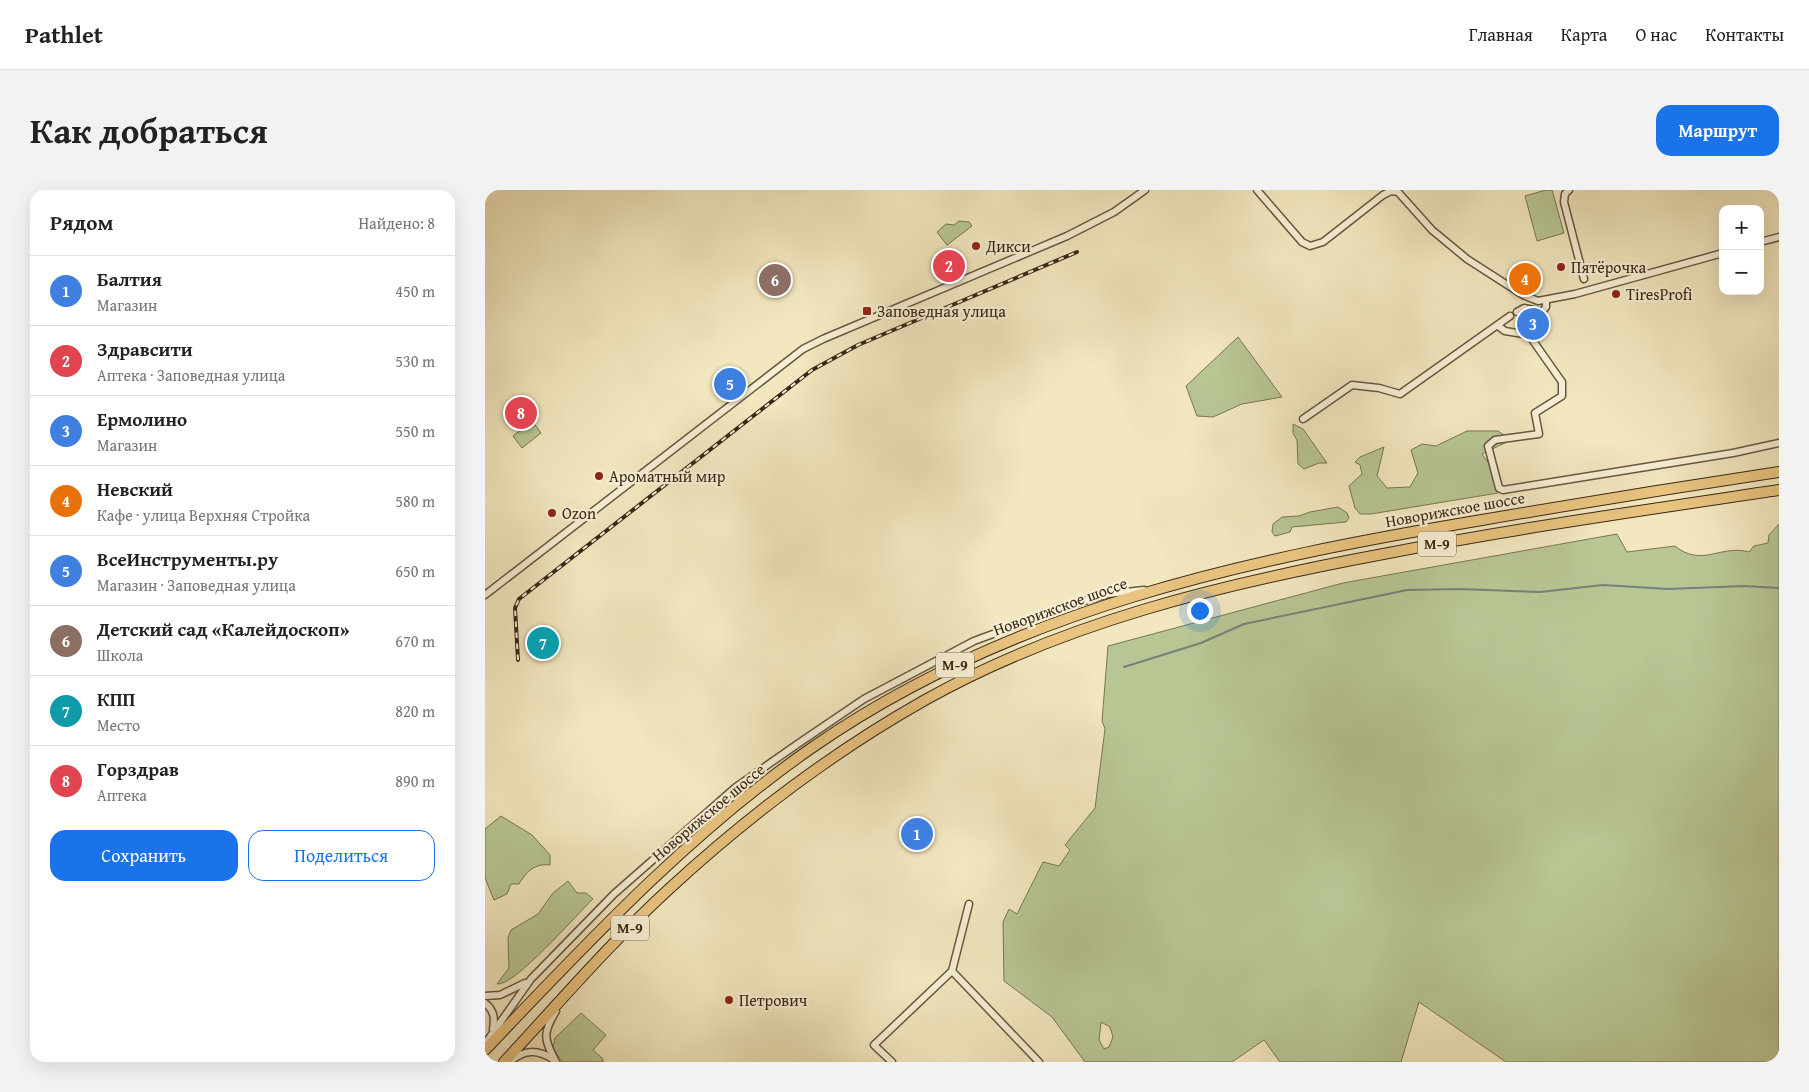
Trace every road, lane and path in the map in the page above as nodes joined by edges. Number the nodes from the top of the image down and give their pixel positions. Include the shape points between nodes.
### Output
1 (1145, 190) edge
2 (1257, 190) edge
3 (1569, 190) edge
4 (1779, 237) edge
5 (1764, 241) edge
6 (1719, 254) edge
7 (1584, 278) dead end
8 (1546, 301) junction
9 (1517, 312) dead end
10 (1511, 316) dead end
11 (1498, 326) junction
12 (1303, 419) dead end
13 (1779, 443) edge
14 (1779, 472) edge
15 (1779, 490) edge
16 (1153, 589) junction
17 (485, 595) edge
18 (969, 904) dead end
19 (952, 970) junction
20 (531, 979) junction
21 (485, 996) edge
22 (563, 998) junction
23 (485, 1003) edge
24 (493, 1030) junction
25 (485, 1044) edge
26 (485, 1050) edge
27 (504, 1062) edge
28 (510, 1062) edge
29 (556, 1062) edge
30 (891, 1062) edge
31 (1039, 1062) edge

1 - 17 street via 1114,212 1067,236 803,349
2 - 8 street via 1302,242 1310,246 1323,242 1383,195 1398,192 1432,230 1467,259 1523,295
3 - 7 street via 1564,202
4 - 5 street
6 - 8 street
8 - 9 street via 1542,312 1524,308
10 - 11 street
11 - 12 street via 1400,394 1352,385
11 - 13 street via 1505,331 1529,335 1562,382 1561,396 1535,413 1539,434 1495,440 1488,446 1499,488 1503,490
14 - 16 highway, Новорижское шоссе / М-9 via 1358,541
15 - 22 highway, Новорижское шоссе / М-9 via 1440,543 1238,584 1088,629 970,677 877,729 765,808 668,890
16 - 20 street via 1109,594 1027,620 974,641 864,699 737,787 614,894
16 - 26 highway, Новорижское шоссе / М-9 via 1072,615 975,655 814,746 700,835 611,919
18 - 19 street
19 - 30 street via 875,1045
19 - 31 street
20 - 21 street via 515,990
20 - 24 street
22 - 27 highway, Новорижское шоссе / М-9
22 - 29 street, М-9 via 545,1034
23 - 24 street via 494,1016
24 - 25 street
28 - 29 street, М-9 via 528,1052 542,1053

